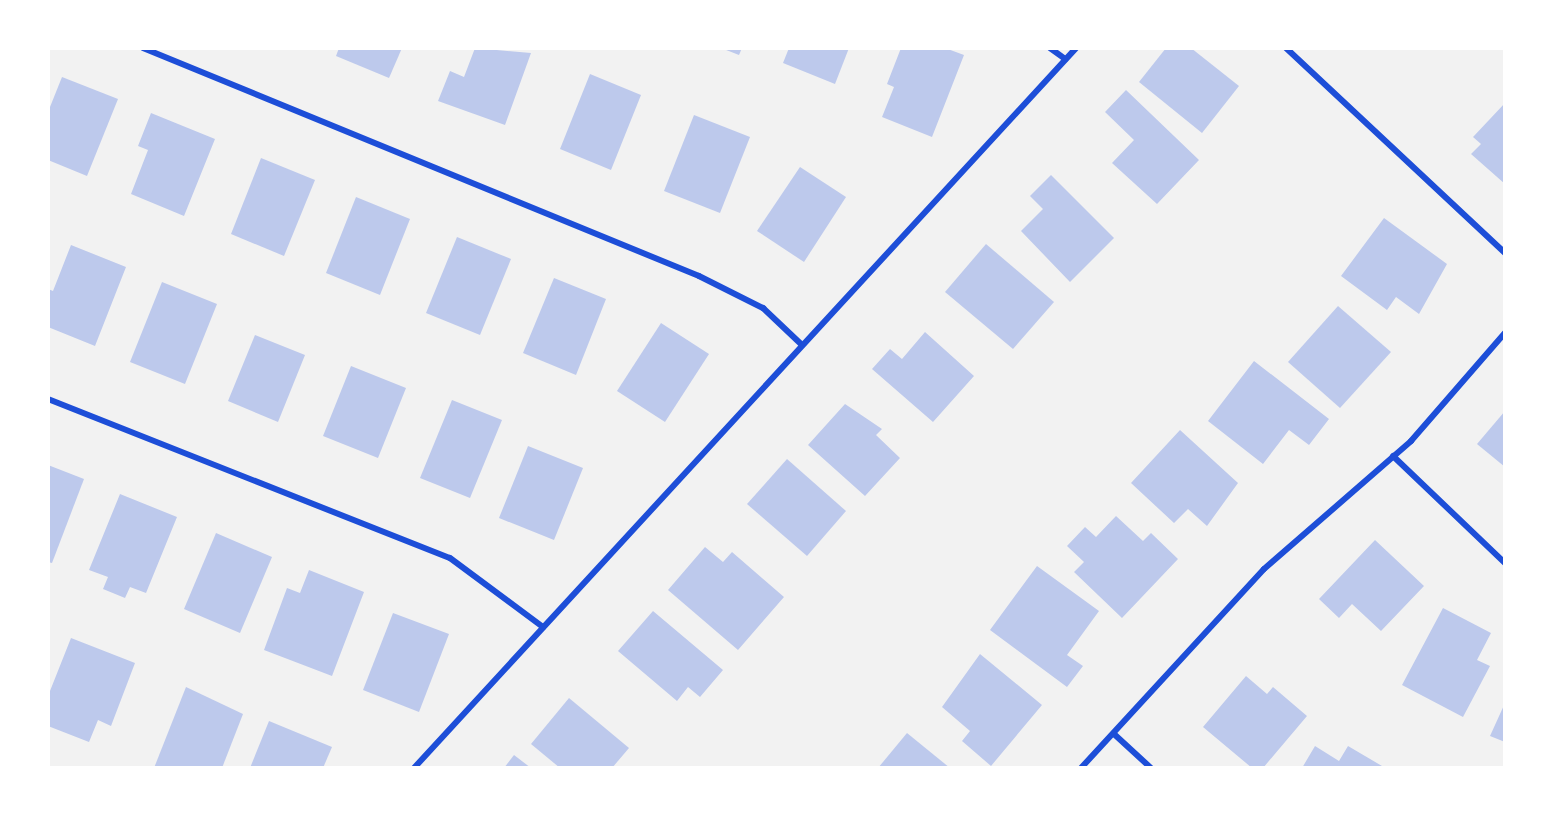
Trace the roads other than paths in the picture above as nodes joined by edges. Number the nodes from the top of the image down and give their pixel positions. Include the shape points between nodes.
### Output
1 (143, 48) edge
2 (1050, 48) edge
3 (1076, 48) edge
4 (1286, 48) edge
5 (1065, 59) junction
6 (1505, 253) edge
7 (1505, 333) edge
8 (801, 344) junction
9 (48, 399) edge
10 (1393, 456) junction
11 (1505, 563) edge
12 (543, 627) junction
13 (1114, 734) junction
14 (414, 768) edge
15 (1081, 768) edge
16 (1151, 768) edge

1 - 8 street via 699,276 763,308
2 - 5 street
3 - 5 street
4 - 6 street
5 - 8 street
7 - 10 street
8 - 12 street
9 - 12 street via 450,558
10 - 11 street
10 - 13 street via 1264,569
12 - 14 street
13 - 15 street
13 - 16 street

